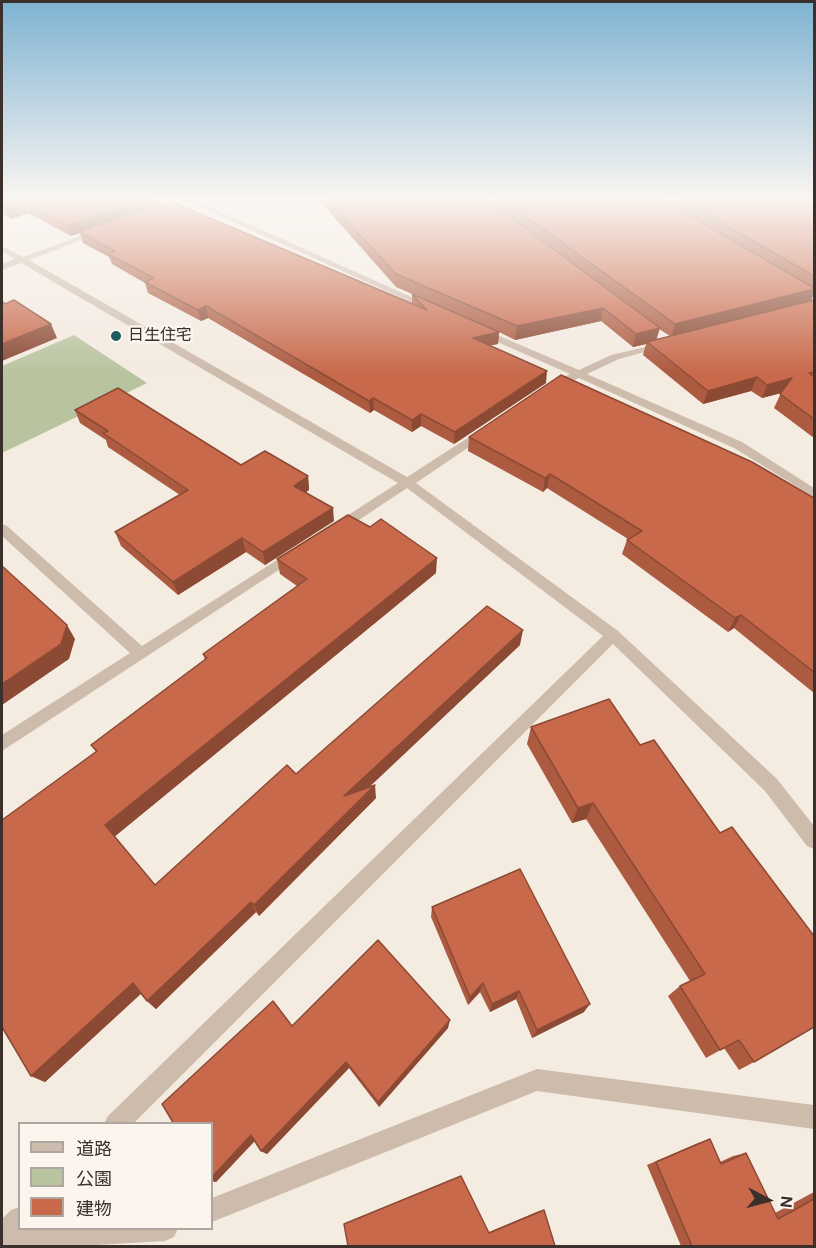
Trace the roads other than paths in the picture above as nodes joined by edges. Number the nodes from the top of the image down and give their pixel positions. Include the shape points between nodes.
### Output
1 (19, 258) edge
2 (30, 258) edge
3 (321, 258) edge
4 (23, 261) junction
5 (2, 267) edge
6 (436, 310) edge
7 (468, 325) edge
8 (660, 336) edge
9 (577, 374) junction
10 (546, 390) edge
11 (497, 423) edge
12 (408, 483) junction
13 (814, 493) edge
14 (2, 529) edge
15 (613, 634) junction
16 (141, 654) junction
17 (2, 744) edge
18 (814, 840) edge
19 (814, 1117) edge
20 (118, 1122) edge
21 (213, 1210) edge
22 (18, 1221) edge
23 (132, 1230) edge
24 (2, 1238) edge

1 - 4 street
2 - 4 street
3 - 6 street
4 - 5 street
4 - 12 street
7 - 9 street
8 - 9 street via 669,343 615,357
9 - 10 street
9 - 13 street via 738,445
11 - 12 street
12 - 15 street
12 - 16 street
14 - 16 street
15 - 18 street via 771,785
15 - 20 street
16 - 17 street
19 - 21 street via 537,1080
22 - 24 street
23 - 24 street

